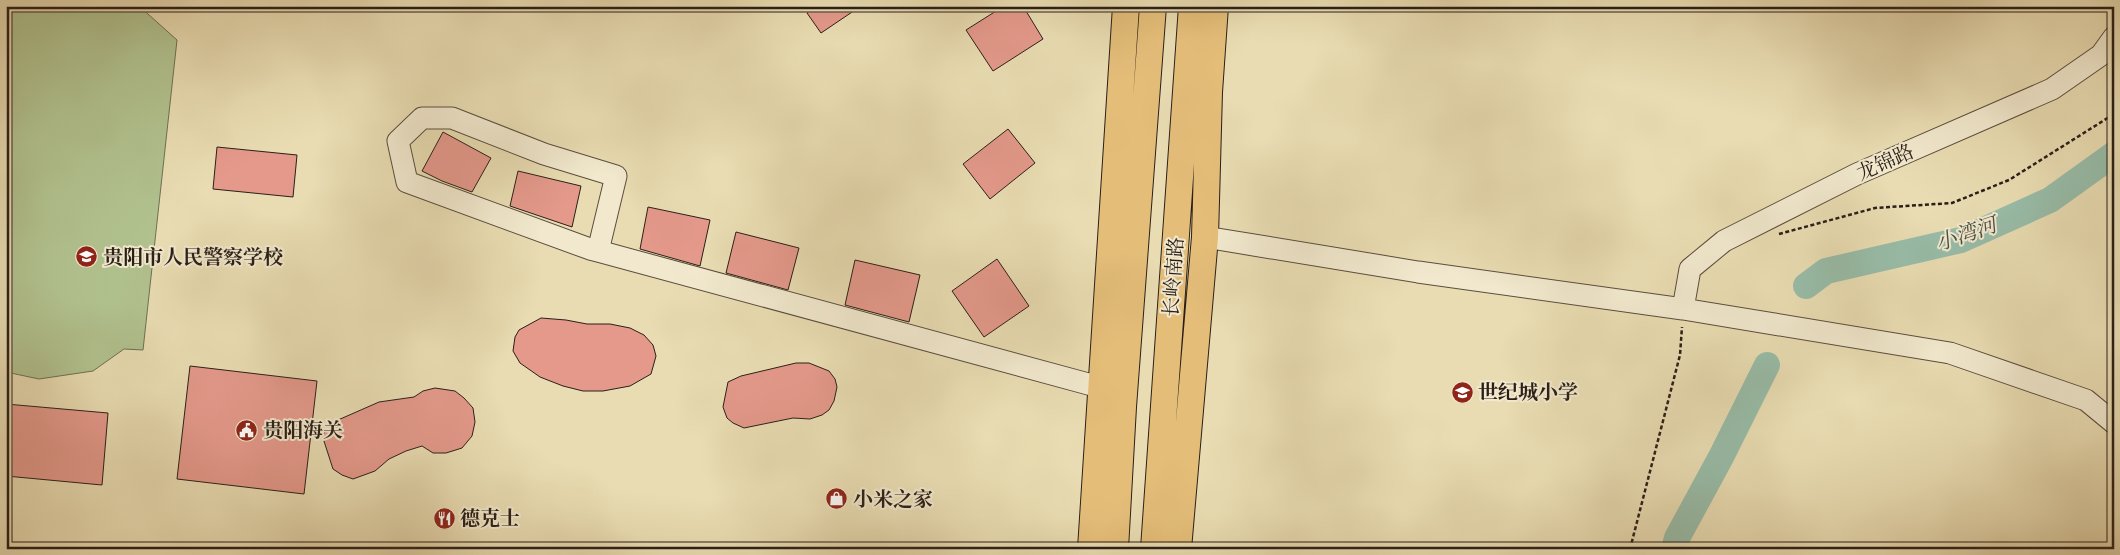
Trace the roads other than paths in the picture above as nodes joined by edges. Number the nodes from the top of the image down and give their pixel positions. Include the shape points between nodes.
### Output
1 (1126, 6) edge
2 (1153, 6) edge
3 (1192, 6) edge
4 (1215, 6) edge
5 (2114, 37) edge
6 (1204, 237) junction
7 (598, 251) junction
8 (1683, 309) junction
9 (1103, 388) junction
10 (2114, 423) edge
11 (1091, 549) edge
12 (1116, 549) edge
13 (1154, 549) edge
14 (1178, 549) edge

1 - 9 main road
2 - 12 main road, 长岭南路 via 1123,407
3 - 13 main road, 长岭南路
4 - 6 main road via 1208,100
5 - 8 street, 龙锦路 via 2101,55 2052,89 1856,174 1724,241 1690,269
6 - 8 street via 1418,272
6 - 14 main road
7 - 7 street via 408,182 398,141 422,118 452,118 544,154 616,176
7 - 9 street
8 - 10 street via 1950,353 2086,400
9 - 11 main road

